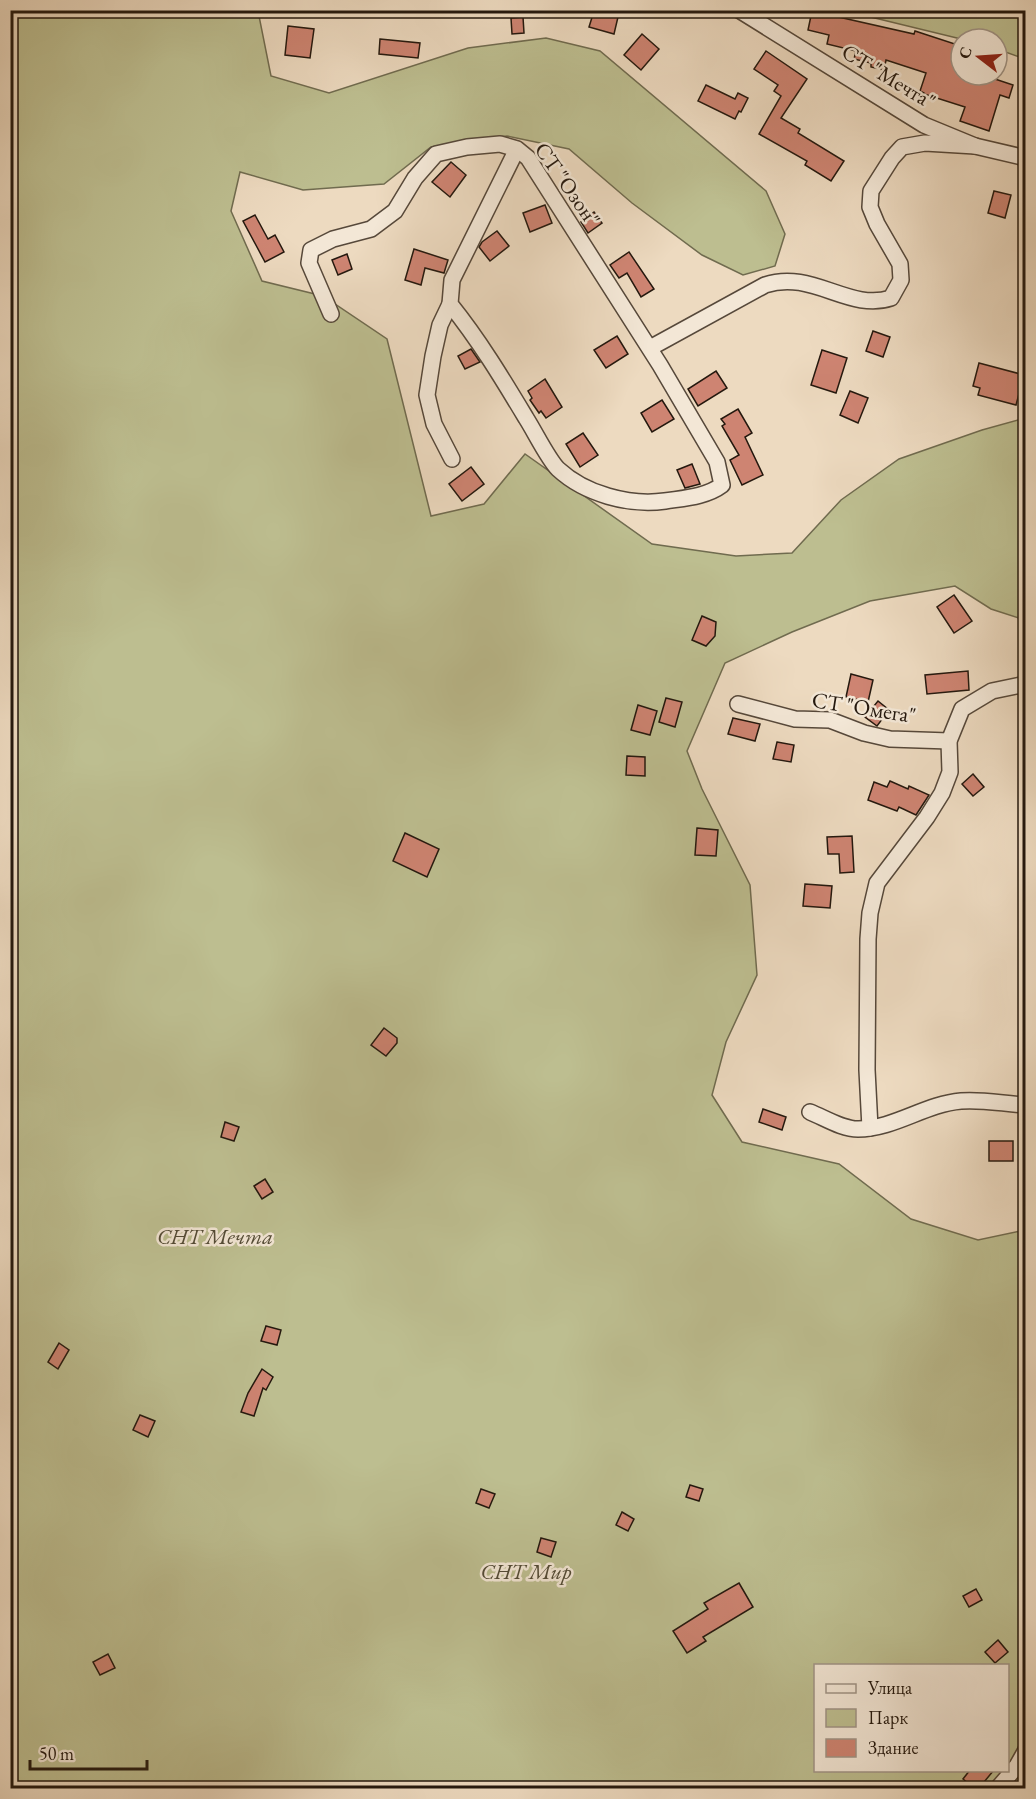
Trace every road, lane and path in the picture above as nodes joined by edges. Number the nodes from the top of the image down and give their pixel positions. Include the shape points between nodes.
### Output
1 (739, 10) edge
2 (975, 147) junction
3 (517, 149) junction
4 (1026, 158) edge
5 (450, 304) junction
6 (331, 314) dead end
7 (650, 348) junction
8 (452, 459) dead end
9 (1026, 684) edge
10 (738, 704) dead end
11 (950, 741) junction
12 (1026, 1105) edge
13 (810, 1112) dead end
14 (870, 1128) junction
15 (1026, 1750) edge
16 (998, 1788) edge

1 - 2 street, СТ "Мечта" via 924,125
2 - 4 street, СТ "Мечта"
2 - 7 street via 925,142 902,147 871,191 870,207 900,264 901,280 891,298 861,299 810,283 778,281
3 - 5 street via 452,280
3 - 6 street, СТ "Озон" via 500,144 436,154 415,178 395,212 371,229 333,239 311,250 309,263
3 - 7 street, СТ "Озон" via 528,158
5 - 7 street, СТ "Озон" via 474,334 557,468 584,488 635,502 661,502 716,490 722,485 717,462
5 - 8 street via 440,325 427,395 434,424
9 - 11 street via 992,691 962,709
10 - 11 street, СТ "Омега" via 795,719 830,720 864,734 890,739
11 - 14 street via 950,772 942,793 877,883 870,914
12 - 14 street via 961,1101
13 - 14 street via 856,1129
15 - 16 street

